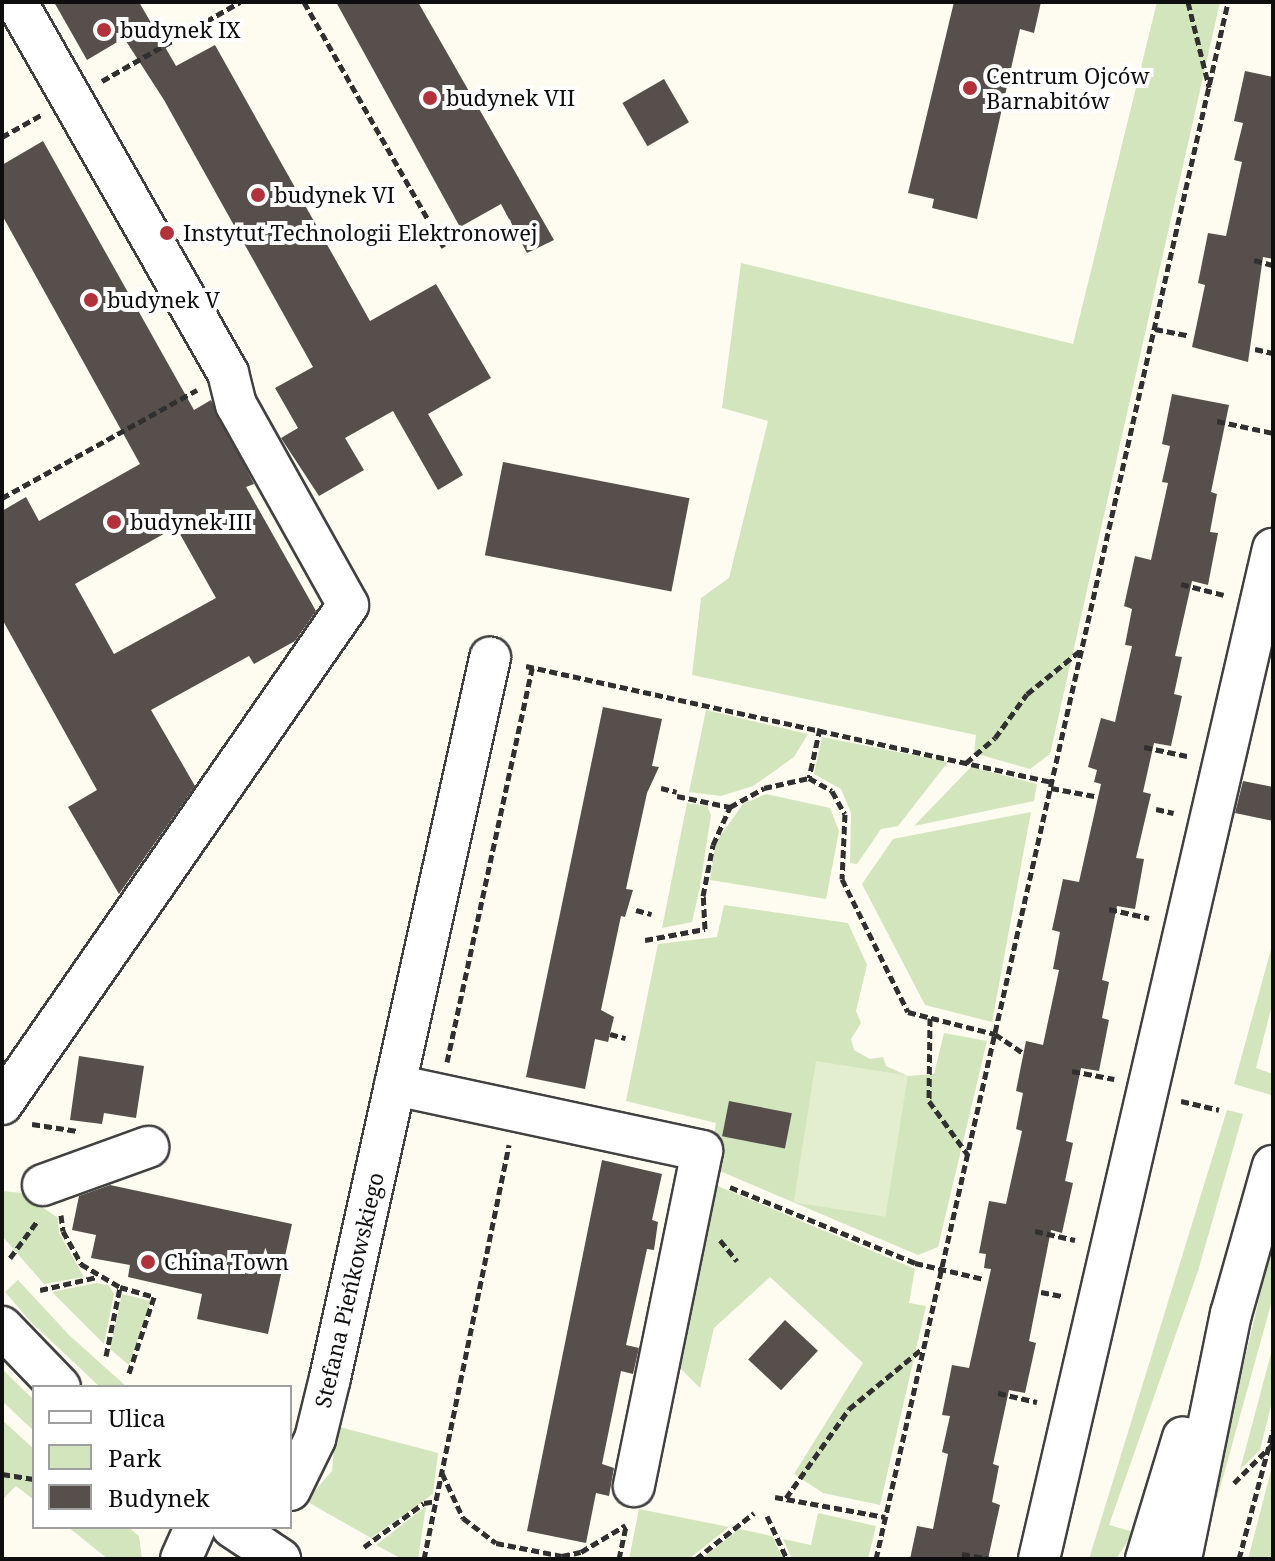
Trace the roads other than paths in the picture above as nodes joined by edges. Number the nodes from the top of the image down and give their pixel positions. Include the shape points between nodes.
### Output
1 (16, 2) edge
2 (1273, 549) edge
3 (490, 658) road end
4 (395, 1085) junction
5 (2, 1104) edge
6 (148, 1147) dead end
7 (1273, 1166) edge
8 (47, 1194) road end
9 (1231, 1314) junction
10 (2, 1327) edge
11 (58, 1385) edge
12 (292, 1486) edge
13 (634, 1486) dead end
14 (194, 1529) edge
15 (181, 1559) edge
16 (1039, 1559) edge
17 (1146, 1559) edge
18 (1181, 1559) edge

1 - 5 street via 228,373 236,405 348,605
2 - 16 street
3 - 4 street, Stefana Pieńkowskiego
4 - 12 street, Stefana Pieńkowskiego via 315,1439
4 - 13 street via 702,1151
6 - 8 street
7 - 9 street
9 - 17 street via 1186,1426
9 - 18 street
10 - 11 street
14 - 15 street

